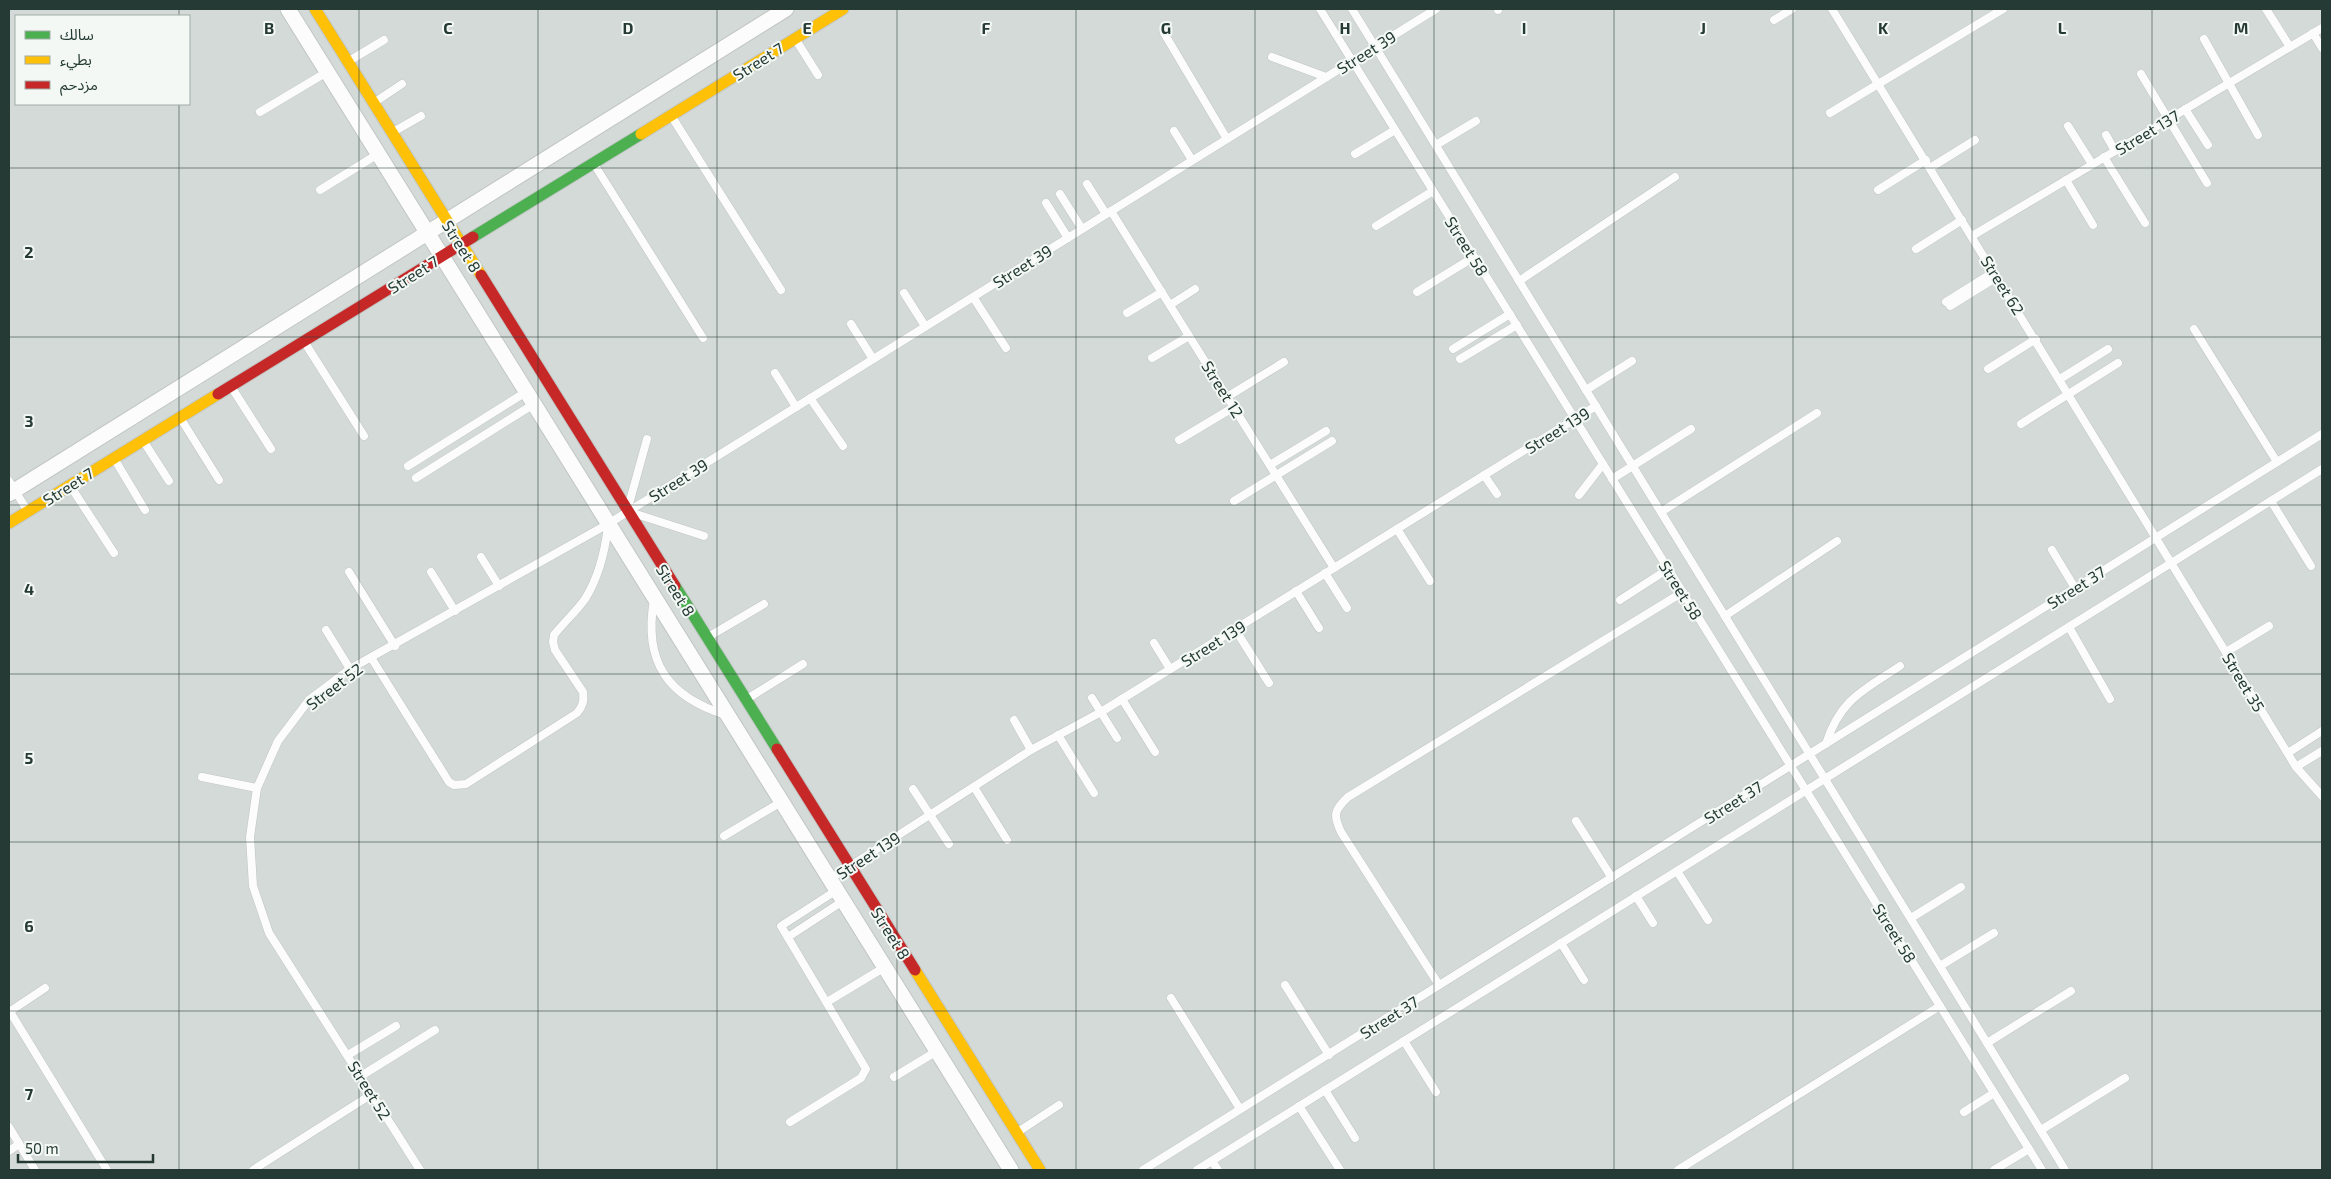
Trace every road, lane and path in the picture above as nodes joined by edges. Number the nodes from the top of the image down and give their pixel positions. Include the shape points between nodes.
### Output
1 (288, 9) edge
2 (315, 9) edge
3 (786, 9) edge
4 (843, 9) edge
5 (1320, 9) edge
6 (1352, 9) edge
7 (1436, 9) edge
8 (1792, 9) edge
9 (1832, 9) edge
10 (2004, 9) edge
11 (2266, 9) edge
12 (1774, 20) dead end
13 (2322, 28) edge
14 (1164, 33) dead end
15 (2313, 33) junction
16 (795, 38) junction
17 (2204, 39) dead end
18 (384, 40) dead end
19 (1375, 47) junction
20 (2290, 47) junction
21 (2322, 48) edge
22 (1272, 57) dead end
23 (1352, 61) junction
24 (348, 62) junction
25 (327, 72) junction
26 (2141, 74) dead end
27 (818, 75) dead end
28 (1326, 78) junction
29 (1878, 83) junction
30 (2229, 83) junction
31 (402, 84) dead end
32 (373, 103) junction
33 (2185, 109) junction
34 (260, 112) dead end
35 (1830, 113) dead end
36 (671, 115) junction
37 (421, 116) dead end
38 (2168, 119) junction
39 (1476, 121) dead end
40 (2068, 126) dead end
41 (1395, 130) junction
42 (1174, 131) dead end
43 (392, 133) junction
44 (2106, 135) dead end
45 (2258, 135) dead end
46 (1227, 139) junction
47 (1975, 140) dead end
48 (2208, 145) dead end
49 (1436, 146) junction
50 (2115, 150) junction
51 (378, 154) junction
52 (1355, 154) dead end
53 (2104, 157) junction
54 (1192, 160) junction
55 (593, 163) junction
56 (1928, 164) junction
57 (2092, 164) junction
58 (1675, 177) dead end
59 (2066, 180) junction
60 (2207, 183) dead end
61 (1087, 184) dead end
62 (320, 190) dead end
63 (1878, 190) dead end
64 (1433, 191) junction
65 (1060, 194) dead end
66 (1046, 203) dead end
67 (1109, 212) junction
68 (1962, 220) junction
69 (446, 221) junction
70 (2145, 224) dead end
71 (2094, 225) dead end
72 (1376, 226) dead end
73 (1082, 229) junction
74 (426, 232) junction
75 (1972, 236) junction
76 (1068, 238) junction
77 (461, 244) junction
78 (1916, 249) dead end
79 (441, 256) junction
80 (1474, 257) junction
81 (1996, 274) junction
82 (1519, 281) junction
83 (1195, 289) dead end
84 (781, 290) dead end
85 (1162, 292) junction
86 (1417, 292) dead end
87 (904, 293) dead end
88 (973, 297) junction
89 (1170, 304) junction
90 (1948, 304) dead end
91 (1127, 313) dead end
92 (1510, 314) junction
93 (852, 324) dead end
94 (1517, 325) junction
95 (925, 326) junction
96 (2194, 329) dead end
97 (1189, 336) junction
98 (703, 338) dead end
99 (2036, 339) junction
100 (304, 341) junction
101 (1006, 348) dead end
102 (2108, 348) dead end
103 (1453, 349) dead end
104 (1152, 358) dead end
105 (873, 359) junction
106 (1460, 359) dead end
107 (1632, 361) dead end
108 (1284, 362) dead end
109 (2118, 363) dead end
110 (1988, 369) dead end
111 (774, 374) dead end
112 (2060, 379) junction
113 (231, 386) junction
114 (1586, 390) junction
115 (2069, 394) junction
116 (1227, 396) junction
117 (530, 398) junction
118 (810, 398) junction
119 (1596, 406) junction
120 (796, 407) junction
121 (1234, 407) junction
122 (1817, 413) dead end
123 (180, 418) junction
124 (1575, 419) junction
125 (2021, 424) dead end
126 (1691, 429) dead end
127 (1326, 431) dead end
128 (2322, 434) edge
129 (364, 436) dead end
130 (647, 439) dead end
131 (143, 440) junction
132 (1179, 440) dead end
133 (1332, 441) dead end
134 (843, 446) dead end
135 (271, 449) dead end
136 (114, 459) junction
137 (2277, 462) junction
138 (1603, 464) junction
139 (1270, 465) junction
140 (408, 466) dead end
141 (1633, 466) junction
142 (2322, 469) edge
143 (1276, 475) junction
144 (1484, 475) junction
145 (416, 478) dead end
146 (1612, 479) junction
147 (219, 480) dead end
148 (169, 481) dead end
149 (70, 485) junction
150 (11, 488) edge
151 (1496, 494) dead end
152 (1579, 494) dead end
153 (1234, 501) dead end
154 (2271, 501) junction
155 (146, 510) dead end
156 (28, 511) junction
157 (627, 512) junction
158 (1661, 512) junction
159 (9, 523) edge
160 (608, 524) junction
161 (1397, 529) junction
162 (704, 536) dead end
163 (2157, 537) junction
164 (1837, 541) dead end
165 (2052, 550) dead end
166 (114, 553) dead end
167 (481, 557) dead end
168 (2173, 562) junction
169 (2311, 566) dead end
170 (1334, 568) junction
171 (1668, 569) junction
172 (349, 572) dead end
173 (430, 572) dead end
174 (1325, 573) junction
175 (1430, 581) dead end
176 (499, 586) junction
177 (2075, 588) junction
178 (1296, 591) junction
179 (1682, 592) junction
180 (655, 596) junction
181 (1620, 600) dead end
182 (764, 604) dead end
183 (1347, 608) dead end
184 (455, 611) junction
185 (1725, 616) junction
186 (2269, 626) dead end
187 (2068, 627) junction
188 (1319, 628) dead end
189 (1235, 629) junction
190 (326, 630) dead end
191 (707, 638) junction
192 (1154, 643) dead end
193 (395, 646) junction
194 (2226, 652) junction
195 (372, 658) junction
196 (803, 664) dead end
197 (1900, 666) dead end
198 (350, 669) junction
199 (1170, 669) junction
200 (1269, 683) dead end
201 (1092, 698) dead end
202 (1122, 699) junction
203 (2110, 699) dead end
204 (745, 700) junction
205 (1101, 712) junction
206 (727, 715) junction
207 (1014, 720) dead end
208 (2322, 731) edge
209 (1058, 735) junction
210 (1117, 738) dead end
211 (1826, 744) junction
212 (1031, 750) junction
213 (2322, 751) edge
214 (1156, 752) dead end
215 (2288, 753) junction
216 (1810, 754) junction
217 (1791, 766) junction
218 (2296, 767) junction
219 (202, 777) dead end
220 (1825, 779) junction
221 (974, 787) junction
222 (257, 788) junction
223 (913, 789) dead end
224 (1806, 791) junction
225 (1094, 793) dead end
226 (2322, 796) edge
227 (781, 802) junction
228 (930, 815) junction
229 (1576, 821) dead end
230 (724, 836) dead end
231 (1007, 840) dead end
232 (949, 844) dead end
233 (850, 867) junction
234 (1677, 871) junction
235 (1612, 878) junction
236 (1961, 887) dead end
237 (837, 890) junction
238 (1636, 896) junction
239 (1911, 918) junction
240 (1708, 920) dead end
241 (1653, 923) dead end
242 (1994, 933) dead end
243 (788, 937) junction
244 (1561, 943) junction
245 (1940, 966) junction
246 (885, 967) junction
247 (1584, 980) dead end
248 (1285, 985) dead end
249 (1439, 986) junction
250 (45, 988) dead end
251 (2071, 991) dead end
252 (1171, 998) dead end
253 (827, 1002) junction
254 (1940, 1006) junction
255 (9, 1011) edge
256 (396, 1026) dead end
257 (435, 1030) dead end
258 (1404, 1041) junction
259 (1987, 1043) junction
260 (937, 1051) junction
261 (348, 1055) junction
262 (1329, 1055) junction
263 (361, 1076) junction
264 (894, 1077) dead end
265 (2125, 1078) dead end
266 (1325, 1090) junction
267 (1436, 1092) dead end
268 (1994, 1093) junction
269 (372, 1094) junction
270 (1058, 1105) dead end
271 (1300, 1106) junction
272 (1240, 1110) junction
273 (1964, 1112) dead end
274 (790, 1122) dead end
275 (9, 1127) edge
276 (2041, 1130) junction
277 (1017, 1133) junction
278 (1356, 1138) dead end
279 (19, 1144) junction
280 (2029, 1149) junction
281 (9, 1151) edge
282 (1212, 1160) junction
283 (36, 1170) edge
284 (107, 1170) edge
285 (253, 1170) edge
286 (420, 1170) edge
287 (1011, 1170) edge
288 (1040, 1170) edge
289 (1143, 1170) edge
290 (1198, 1170) edge
291 (1218, 1170) edge
292 (1340, 1170) edge
293 (1678, 1170) edge
294 (1994, 1170) edge
295 (2042, 1170) edge
296 (2066, 1170) edge

1 - 25 street, Street 8
2 - 24 street, Street 8
3 - 69 street, Street 7
4 - 16 street, Street 7
5 - 23 lane, Street 58
6 - 19 lane, Street 58
7 - 19 lane, Street 39
8 - 12 lane
9 - 29 lane, Street 62
10 - 29 lane
11 - 20 lane
13 - 15 lane, Street 137
14 - 46 lane
15 - 20 lane, Street 137
15 - 21 lane
16 - 27 lane
16 - 36 street, Street 7
17 - 30 lane
18 - 24 lane
19 - 23 lane, Street 39
19 - 49 lane, Street 58
20 - 30 lane, Street 137
22 - 28 lane
23 - 28 lane, Street 39
23 - 41 lane, Street 58
24 - 32 street, Street 8
25 - 34 lane
25 - 51 street, Street 8
26 - 38 lane
28 - 46 lane, Street 39
29 - 35 lane
29 - 56 lane, Street 62
30 - 33 lane, Street 137
30 - 45 lane
31 - 32 lane
32 - 43 street, Street 8
33 - 38 lane, Street 137
33 - 48 lane
36 - 55 street, Street 7
36 - 84 lane
37 - 43 lane
38 - 50 lane, Street 137
38 - 60 lane
39 - 49 lane
40 - 57 lane
41 - 52 lane
41 - 64 lane, Street 58
42 - 54 lane
43 - 69 street, Street 8
44 - 50 lane
46 - 54 lane, Street 39
47 - 56 lane
49 - 82 lane, Street 58
50 - 53 lane, Street 137
51 - 62 lane
51 - 74 street, Street 8
53 - 57 lane, Street 137
53 - 70 lane
54 - 67 lane, Street 39
55 - 77 street, Street 7
55 - 98 lane
56 - 63 lane
56 - 68 lane, Street 62
57 - 59 lane, Street 137
58 - 82 lane
59 - 71 lane
59 - 75 lane, Street 137
61 - 67 lane, Street 12
64 - 72 lane
64 - 80 lane, Street 58
65 - 73 lane
66 - 76 lane
67 - 73 lane, Street 39
67 - 85 lane, Street 12
68 - 75 lane, Street 62
68 - 78 lane
69 - 74 street, Street 7
69 - 77 street, Street 8
73 - 76 lane, Street 39
74 - 79 street, Street 8
74 - 150 street, Street 7
75 - 81 lane, Street 62
76 - 88 lane, Street 39
77 - 79 street, Street 7
77 - 157 street, Street 8
79 - 100 street, Street 7
79 - 117 street, Street 8
80 - 86 lane
80 - 92 lane, Street 58
81 - 90 lane
81 - 99 lane, Street 62
82 - 114 lane, Street 58
83 - 89 lane
85 - 89 lane, Street 12
85 - 91 lane
87 - 95 lane
88 - 95 lane, Street 39
88 - 101 lane
89 - 97 lane, Street 12
92 - 94 lane, Street 58
92 - 103 lane
93 - 105 lane
94 - 106 lane
94 - 124 lane, Street 58
95 - 105 lane, Street 39
96 - 137 lane
97 - 104 lane
97 - 116 lane, Street 12
99 - 110 lane
99 - 112 lane, Street 62
100 - 113 street, Street 7
100 - 129 lane
102 - 112 lane
105 - 118 lane, Street 39
107 - 114 lane
108 - 116 lane
109 - 115 lane
111 - 120 lane
112 - 115 lane, Street 62
113 - 123 street, Street 7
113 - 135 lane
114 - 119 lane, Street 58
115 - 125 lane
115 - 163 lane, Street 62
116 - 121 lane, Street 12
117 - 140 lane
117 - 145 lane
117 - 160 street, Street 8
118 - 120 lane, Street 39
118 - 134 lane
119 - 124 lane, Street 139
119 - 141 lane, Street 58
120 - 157 lane, Street 39
121 - 132 lane
121 - 139 lane, Street 12
122 - 158 lane
123 - 131 street, Street 7
123 - 147 lane
124 - 138 lane, Street 58
124 - 144 lane, Street 139
126 - 141 lane
127 - 139 lane
128 - 137 lane, Street 37
130 - 157 lane
131 - 136 street, Street 7
131 - 148 lane
133 - 143 lane
136 - 149 street, Street 7
136 - 155 lane
137 - 163 lane, Street 37
138 - 146 lane, Street 58
138 - 152 lane
139 - 143 lane, Street 12
141 - 146 lane
141 - 158 lane, Street 58
142 - 154 lane, Street 37
143 - 153 lane
143 - 170 lane, Street 12
144 - 151 lane
144 - 161 lane, Street 139
146 - 171 lane, Street 58
149 - 156 street, Street 7
149 - 166 lane
150 - 156 lane
154 - 168 lane, Street 37
154 - 169 lane
156 - 159 street, Street 7
157 - 160 lane, Street 39
157 - 162 lane
157 - 191 street, Street 8
158 - 185 lane, Street 58
160 - 176 lane, Street 52
160 - 180 street, Street 8
160 - 195 lane via 605,553 596,576 585,598 554,634 555,650 582,692 582,707 466,784 449,782
161 - 170 lane, Street 139
161 - 175 lane
163 - 168 lane, Street 62
163 - 177 lane, Street 37
164 - 185 lane
165 - 177 lane
167 - 176 lane
168 - 187 lane, Street 37
168 - 194 lane, Street 35
170 - 174 lane, Street 139
171 - 179 lane, Street 58
171 - 181 lane
172 - 193 lane
173 - 184 lane
174 - 178 lane, Street 139
174 - 183 lane
176 - 184 lane, Street 52
177 - 211 lane, Street 37
178 - 188 lane
178 - 189 lane, Street 139
179 - 217 lane, Street 58
179 - 249 lane via 1348,797 1337,807 1336,820 1341,832
180 - 206 street, Street 8
180 - 206 lane via 650,622 653,648 663,673 680,693 702,708
182 - 191 lane
184 - 193 lane, Street 52
185 - 216 lane, Street 58
186 - 194 lane
187 - 203 lane
187 - 220 lane, Street 37
189 - 199 lane, Street 139
189 - 200 lane
190 - 198 lane
191 - 204 street, Street 8
192 - 199 lane
193 - 195 lane, Street 52
194 - 215 lane, Street 35
195 - 198 lane, Street 52
196 - 204 lane
197 - 211 lane via 1852,698 1840,711
198 - 222 lane, Street 52 via 310,700 299,714 278,741
199 - 202 lane, Street 139
201 - 205 lane
202 - 205 lane, Street 139
202 - 214 lane
204 - 233 street, Street 8
205 - 209 lane, Street 139
205 - 210 lane
206 - 227 street, Street 8
207 - 212 lane
208 - 215 lane
209 - 212 lane, Street 139
209 - 225 lane
211 - 216 lane, Street 37
212 - 221 lane, Street 139
213 - 218 lane
215 - 218 lane, Street 35
216 - 217 lane, Street 37
216 - 220 lane, Street 58
217 - 224 lane, Street 58
217 - 235 lane, Street 37
218 - 226 lane, Street 35
219 - 222 lane
220 - 224 lane, Street 37
220 - 239 lane, Street 58
221 - 228 lane, Street 139
221 - 231 lane
222 - 261 lane, Street 52 via 250,837 253,886 269,932
223 - 228 lane
224 - 234 lane, Street 37
224 - 254 lane, Street 58
227 - 230 lane
227 - 237 street, Street 8
228 - 232 lane
228 - 233 lane, Street 139
229 - 235 lane
233 - 237 lane, Street 139
233 - 277 street, Street 8
234 - 238 lane, Street 37
234 - 240 lane
235 - 249 lane, Street 37
236 - 239 lane
237 - 243 lane
237 - 243 lane via 781,926
237 - 246 street, Street 8
238 - 241 lane
238 - 244 lane, Street 37
239 - 245 lane, Street 58
242 - 245 lane
243 - 253 lane
244 - 247 lane
244 - 258 lane, Street 37
245 - 259 lane, Street 58
246 - 253 lane
246 - 260 street, Street 8
248 - 262 lane
249 - 262 lane, Street 37
250 - 255 lane
251 - 259 lane
252 - 272 lane
253 - 274 lane via 865,1066 864,1074
254 - 268 lane, Street 58
254 - 293 lane
255 - 284 lane
256 - 261 lane
257 - 263 lane
258 - 266 lane, Street 37
258 - 267 lane
259 - 276 lane, Street 58
260 - 264 lane
260 - 287 street, Street 8
261 - 263 lane, Street 52
262 - 272 lane, Street 37
263 - 269 lane, Street 52
265 - 276 lane
266 - 271 lane, Street 37
266 - 278 lane
268 - 273 lane
268 - 280 lane, Street 58
269 - 285 lane
269 - 286 lane, Street 52
270 - 277 lane
271 - 282 lane, Street 37
271 - 292 lane
272 - 289 lane, Street 37
275 - 279 lane
276 - 296 lane, Street 58
277 - 288 street, Street 8
279 - 281 lane
279 - 283 lane
280 - 294 lane
280 - 295 lane, Street 58
282 - 290 lane, Street 37
282 - 291 lane

